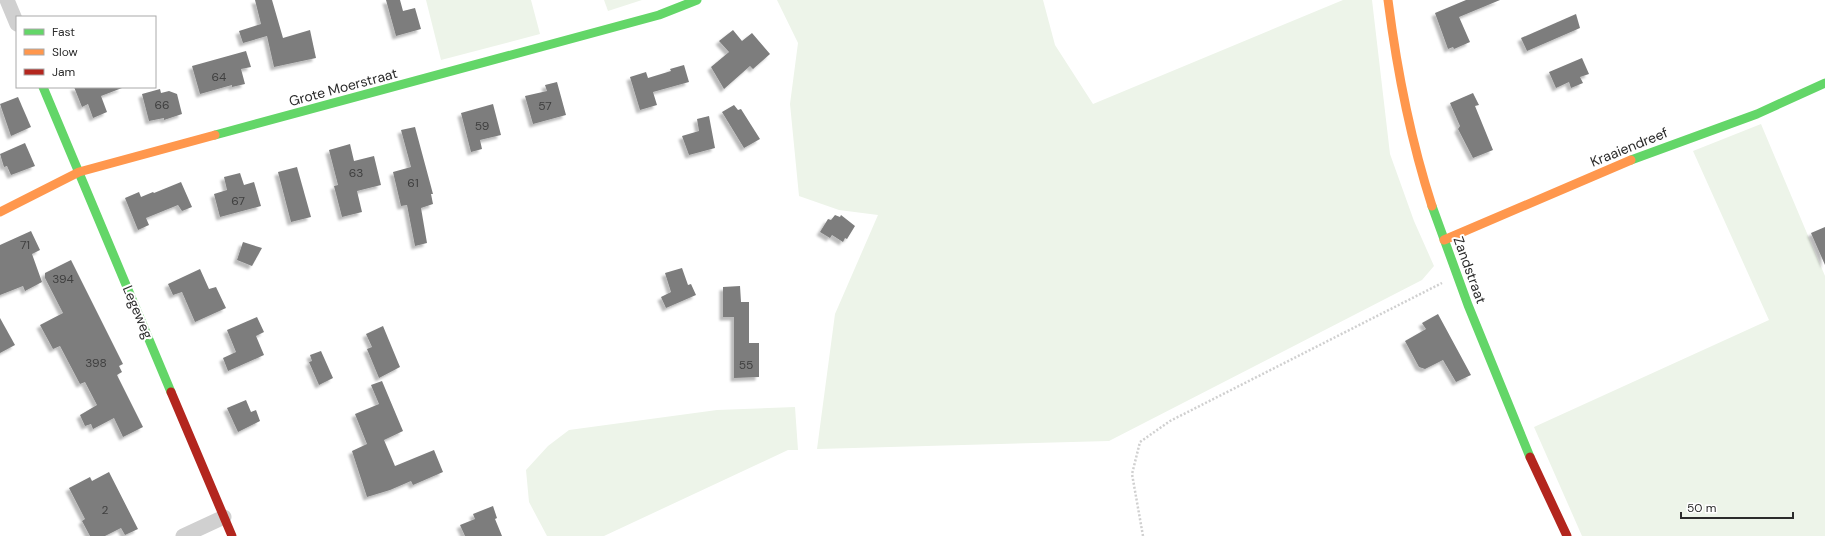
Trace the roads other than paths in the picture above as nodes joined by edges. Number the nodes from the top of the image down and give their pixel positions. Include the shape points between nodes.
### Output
1 (7, 0) edge
2 (697, 0) edge
3 (1388, 0) edge
4 (16, 22) edge
5 (1825, 83) edge
6 (43, 88) edge
7 (79, 172) junction
8 (0, 212) edge
9 (1444, 240) junction
10 (224, 517) junction
11 (183, 536) edge
12 (232, 536) edge
13 (1567, 536) edge

1 - 4 street
2 - 7 street, Grote Moerstraat via 664,14
3 - 9 street, Zandstraat via 1408,122
5 - 9 street, Kraaiendreef via 1757,114 1643,155
6 - 7 street, Legeweg
7 - 8 street, Grote Moerstraat
7 - 10 street, Legeweg
9 - 13 street, Zandstraat via 1518,430
10 - 11 street
10 - 12 street, Legeweg

